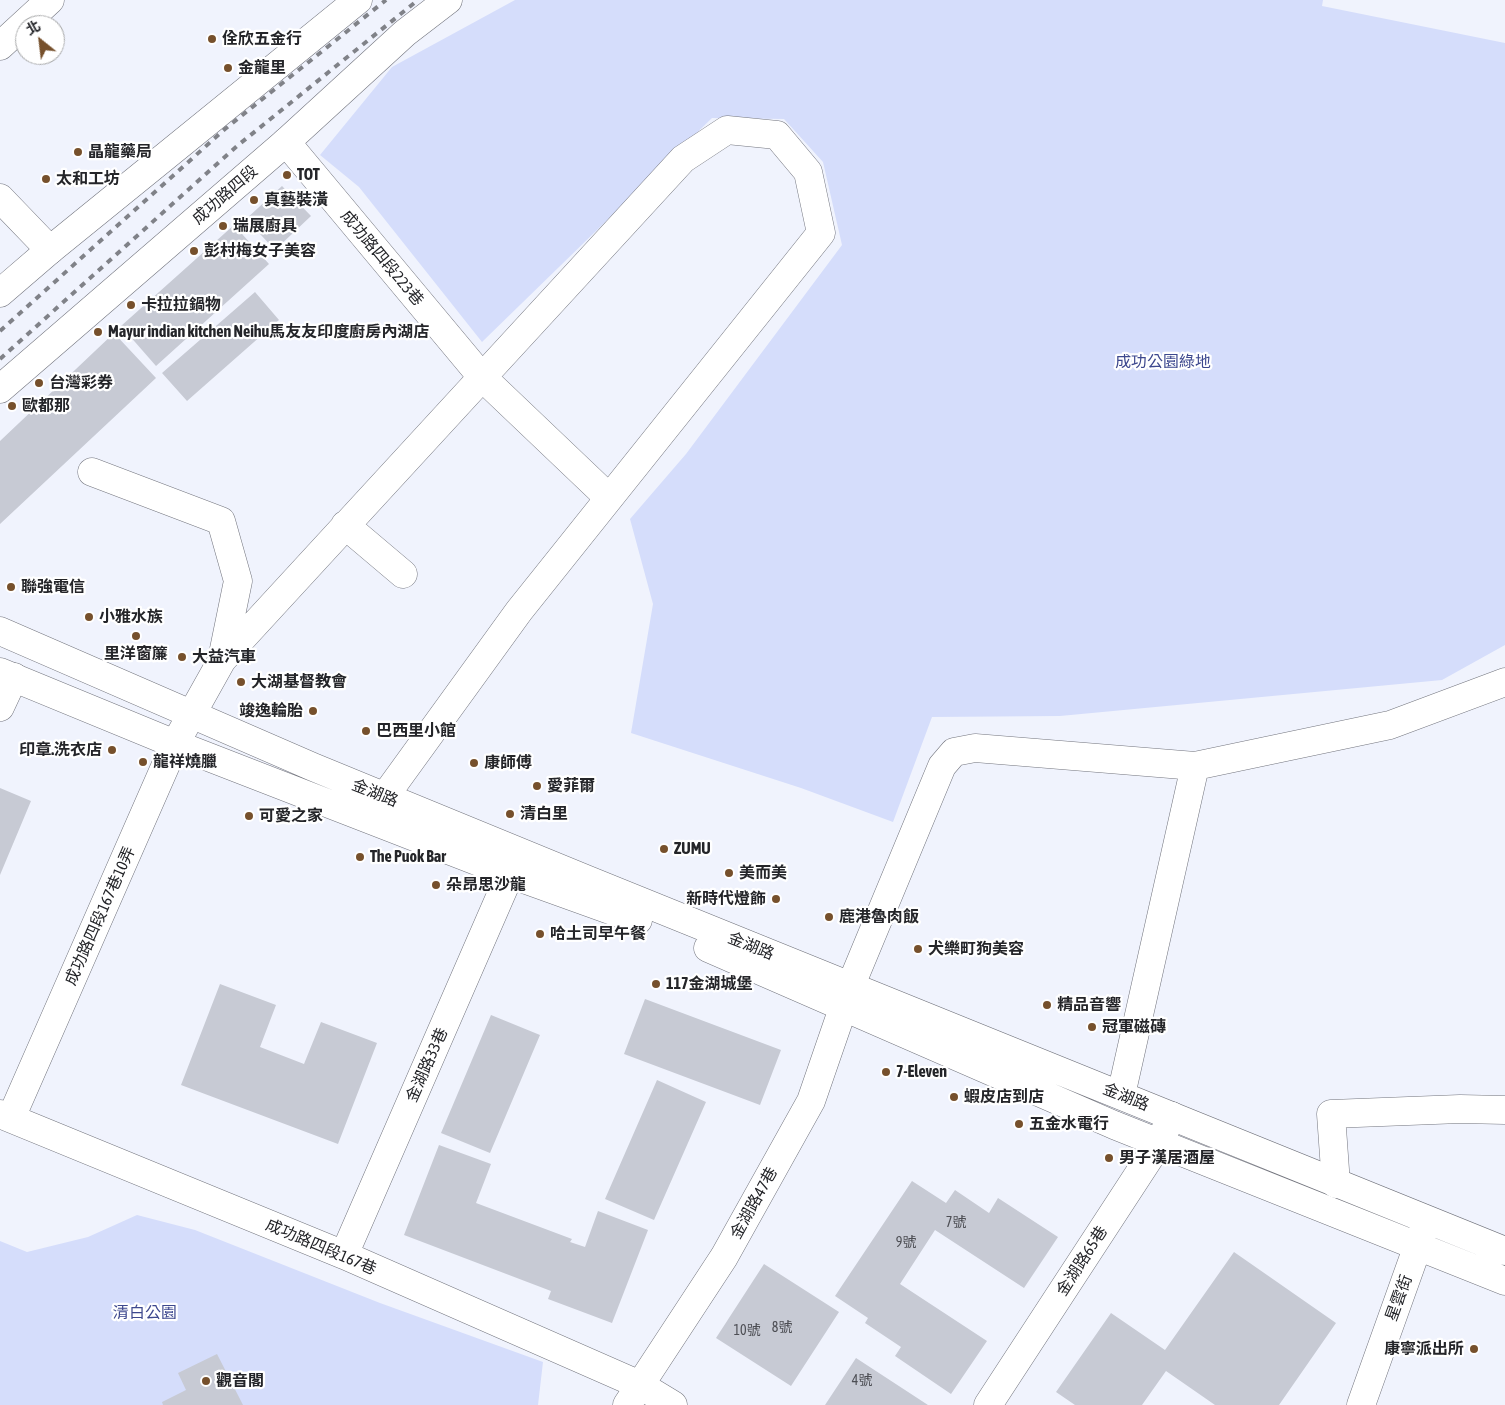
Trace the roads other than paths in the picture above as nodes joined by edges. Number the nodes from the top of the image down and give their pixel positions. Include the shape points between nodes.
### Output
1 (50, 0) edge
2 (358, 0) edge
3 (448, 0) edge
4 (0, 46) edge
5 (286, 142) junction
6 (0, 198) edge
7 (50, 250) junction
8 (0, 293) edge
9 (482, 377) junction
10 (0, 389) edge
11 (92, 472) dead end
12 (608, 497) junction
13 (345, 525) junction
14 (403, 574) dead end
15 (0, 631) edge
16 (222, 660) junction
17 (7, 674) edge
18 (1505, 682) edge
19 (0, 707) edge
20 (191, 714) junction
21 (175, 744) junction
22 (1195, 766) junction
23 (385, 796) junction
24 (510, 874) junction
25 (847, 997) junction
26 (1121, 1095) junction
27 (1505, 1110) edge
28 (6, 1116) edge
29 (1172, 1116) junction
30 (1159, 1143) junction
31 (1336, 1184) junction
32 (1428, 1220) junction
33 (1418, 1245) junction
34 (1505, 1251) edge
35 (344, 1255) junction
36 (1505, 1280) edge
37 (634, 1395) edge
38 (673, 1405) edge
39 (988, 1405) edge
40 (1360, 1405) edge

1 - 4 street
2 - 7 street
3 - 5 street, 成功路四段 via 405,33
5 - 9 street, 成功路四段223巷
5 - 10 street, 成功路四段
6 - 7 street
7 - 8 street
9 - 12 street, 成功路四段223巷
9 - 12 street via 683,159 727,130 777,135 808,172 821,233
9 - 13 street
11 - 16 street via 221,521 238,582
12 - 23 street via 484,658
13 - 14 street
13 - 16 street
15 - 20 street, 金湖路
16 - 20 street, 成功路四段167巷10弄
17 - 19 street
17 - 21 street, 金湖路
18 - 22 street, 金湖路47巷 via 1390,725
20 - 21 street, 成功路四段167巷10弄
20 - 23 street, 金湖路
21 - 24 street, 金湖路
21 - 28 street, 成功路四段167巷10弄
22 - 25 street, 金湖路47巷 via 975,748 954,752 942,766
22 - 26 street
23 - 25 street, 金湖路
24 - 25 street, 金湖路
24 - 35 street, 金湖路33巷
25 - 26 street, 金湖路
25 - 30 street, 金湖路
25 - 37 street, 金湖路47巷 via 811,1101 724,1257
26 - 29 street, 金湖路
27 - 31 street via 1331,1114
28 - 35 street, 成功路四段167巷
29 - 30 street, 金湖路65巷
29 - 31 street, 金湖路
30 - 33 street, 金湖路
30 - 39 street, 金湖路65巷
31 - 32 street, 金湖路
32 - 33 street, 星雲街
32 - 34 street, 金湖路
33 - 36 street, 金湖路
33 - 40 street, 星雲街
35 - 37 street, 成功路四段167巷
37 - 38 street, 成功路四段167巷

